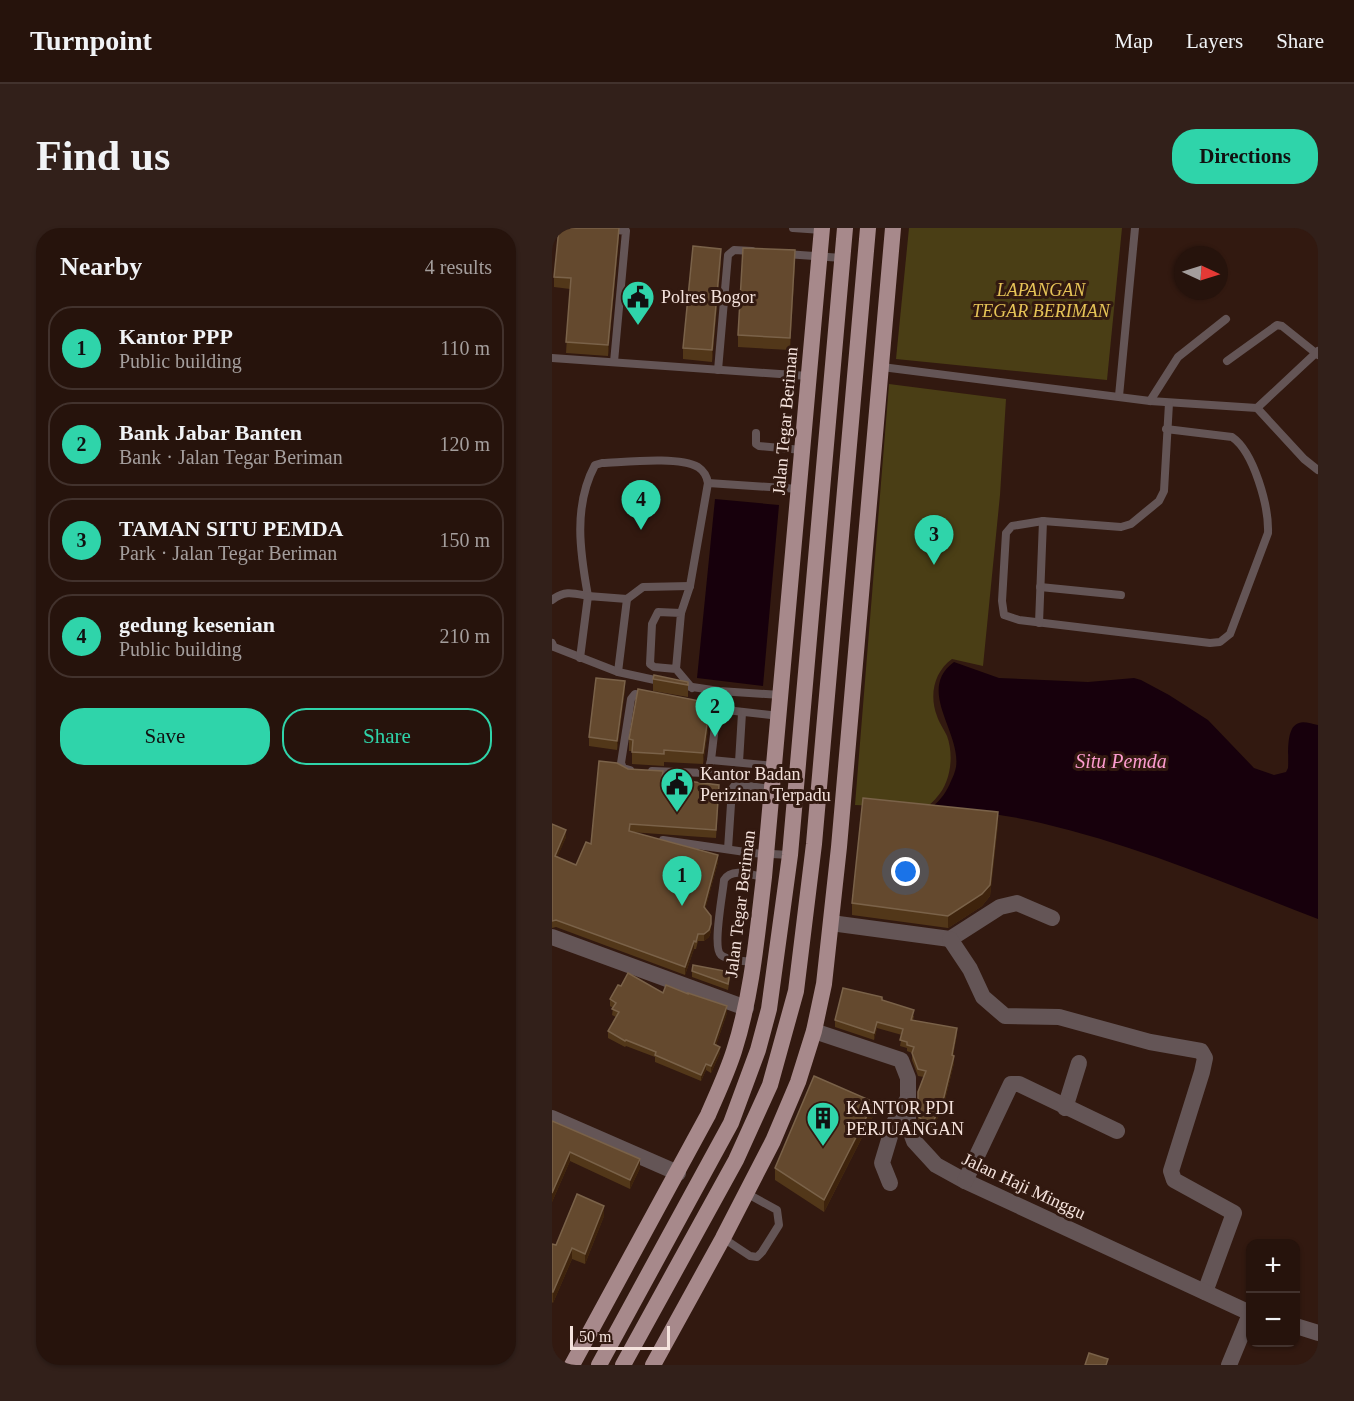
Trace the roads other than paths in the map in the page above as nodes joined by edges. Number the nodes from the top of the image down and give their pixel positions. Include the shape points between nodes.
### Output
1 (600, 228) edge
2 (793, 228) edge
3 (845, 228) edge
4 (868, 228) edge
5 (893, 228) edge
6 (1135, 228) edge
7 (822, 229) edge
8 (765, 252) edge
9 (776, 253) edge
10 (819, 256) junction
11 (842, 258) junction
12 (1226, 319) dead end
13 (1317, 353) edge
14 (552, 357) edge
15 (1227, 361) dead end
16 (614, 362) junction
17 (882, 367) junction
18 (718, 369) junction
19 (808, 376) junction
20 (1119, 396) junction
21 (1150, 401) junction
22 (1169, 403) junction
23 (1257, 408) junction
24 (1166, 429) junction
25 (756, 433) dead end
26 (802, 450) junction
27 (1318, 470) edge
28 (708, 483) junction
29 (799, 489) junction
30 (822, 491) junction
31 (1043, 521) junction
32 (690, 586) junction
33 (1040, 587) junction
34 (1121, 595) dead end
35 (588, 596) junction
36 (627, 599) junction
37 (552, 600) edge
38 (681, 613) junction
39 (810, 621) junction
40 (833, 623) junction
41 (1039, 623) junction
42 (552, 643) edge
43 (580, 658) junction
44 (676, 669) junction
45 (618, 672) junction
46 (692, 688) junction
47 (780, 695) junction
48 (660, 698) edge
49 (680, 702) edge
50 (717, 709) junction
51 (742, 713) junction
52 (778, 716) junction
53 (711, 760) junction
54 (739, 762) junction
55 (774, 766) junction
56 (772, 789) junction
57 (663, 840) edge
58 (814, 844) junction
59 (839, 848) junction
60 (728, 849) junction
61 (766, 854) junction
62 (790, 855) junction
63 (764, 877) junction
64 (1052, 918) dead end
65 (831, 923) junction
66 (552, 937) edge
67 (950, 939) junction
68 (754, 962) junction
69 (746, 1008) junction
70 (814, 1031) junction
71 (1079, 1063) dead end
72 (907, 1099) junction
73 (1065, 1108) junction
74 (552, 1118) edge
75 (1117, 1131) dead end
76 (678, 1173) junction
77 (965, 1181) junction
78 (890, 1184) dead end
79 (746, 1193) junction
80 (723, 1238) junction
81 (1206, 1292) junction
82 (1246, 1312) edge
83 (1246, 1326) edge
84 (1300, 1327) edge
85 (1318, 1333) edge
86 (572, 1365) edge
87 (598, 1365) edge
88 (623, 1365) edge
89 (653, 1365) edge
90 (1229, 1365) edge

1 - 16 lane via 626,233
2 - 7 lane
3 - 11 main road
4 - 40 main road
5 - 17 main road
6 - 20 lane
7 - 10 main road, Jalan Tegar Beriman
8 - 18 lane via 729,253
9 - 10 lane
10 - 11 lane
10 - 19 main road, Jalan Tegar Beriman
11 - 30 main road
12 - 21 lane via 1178,357
13 - 15 lane via 1277,325
13 - 23 lane
14 - 16 lane
16 - 18 lane
17 - 20 lane
17 - 59 main road
18 - 19 lane
19 - 26 main road, Jalan Tegar Beriman
20 - 21 lane
21 - 22 lane
22 - 23 lane
22 - 24 lane
23 - 27 lane
24 - 31 lane via 1164,491 1159,501 1131,524
24 - 41 lane via 1232,437 1239,442 1246,450 1265,500 1268,533 1230,634 1210,644
25 - 26 lane via 759,446
26 - 29 main road, Jalan Tegar Beriman
28 - 29 lane
28 - 32 lane
28 - 35 lane via 700,468 680,461 595,465 580,511 580,554
29 - 30 main road
29 - 47 main road, Jalan Tegar Beriman
30 - 39 main road
31 - 33 lane
31 - 41 lane via 1012,526 1006,533 1002,601 1004,615
32 - 36 lane via 643,587
32 - 38 lane
33 - 34 lane
33 - 41 lane
35 - 36 lane
35 - 37 lane via 560,593
35 - 43 lane
36 - 45 lane
38 - 44 lane
38 - 44 lane via 658,612 652,624 650,664
39 - 40 main road
39 - 62 main road
40 - 58 main road
42 - 43 lane
43 - 45 lane
44 - 46 lane
45 - 46 lane
46 - 47 lane
47 - 52 main road, Jalan Tegar Beriman
48 - 53 lane via 635,694 631,699 623,768 701,774 708,771
49 - 50 lane
50 - 51 lane
50 - 53 lane
51 - 52 lane
51 - 54 lane
52 - 55 main road, Jalan Tegar Beriman
53 - 54 lane
54 - 55 lane
55 - 56 main road, Jalan Tegar Beriman
56 - 60 lane via 741,785 732,789
56 - 61 main road, Jalan Tegar Beriman
57 - 60 lane
58 - 59 main road
58 - 88 main road via 796,991 770,1085 736,1160
59 - 65 main road
60 - 61 lane
61 - 62 lane
61 - 63 main road, Jalan Tegar Beriman
62 - 87 main road via 769,1009 744,1091 718,1149
63 - 68 main road, Jalan Tegar Beriman
63 - 68 lane via 728,874 719,922 720,955
64 - 67 street via 1017,903 1000,907
65 - 67 street
65 - 70 main road
66 - 69 street
67 - 81 street via 983,997 1005,1016 1059,1017 1150,1042 1201,1051 1205,1058 1202,1072 1171,1171 1174,1180 1234,1213
68 - 69 main road, Jalan Tegar Beriman
69 - 76 main road, Jalan Tegar Beriman via 723,1083
70 - 72 street, Jalan Haji Minggu via 901,1060 908,1078
70 - 79 main road via 798,1082
71 - 73 street
72 - 77 street, Jalan Haji Minggu via 908,1125 914,1141 936,1165
72 - 78 street via 894,1123 882,1163
73 - 75 street
73 - 77 street via 1011,1084
74 - 76 street
76 - 86 main road, Jalan Tegar Beriman
77 - 81 street, Jalan Haji Minggu
79 - 80 main road
79 - 80 lane via 777,1210 779,1225 757,1257
80 - 89 main road
81 - 82 street, Jalan Haji Minggu
83 - 90 street
84 - 85 street

